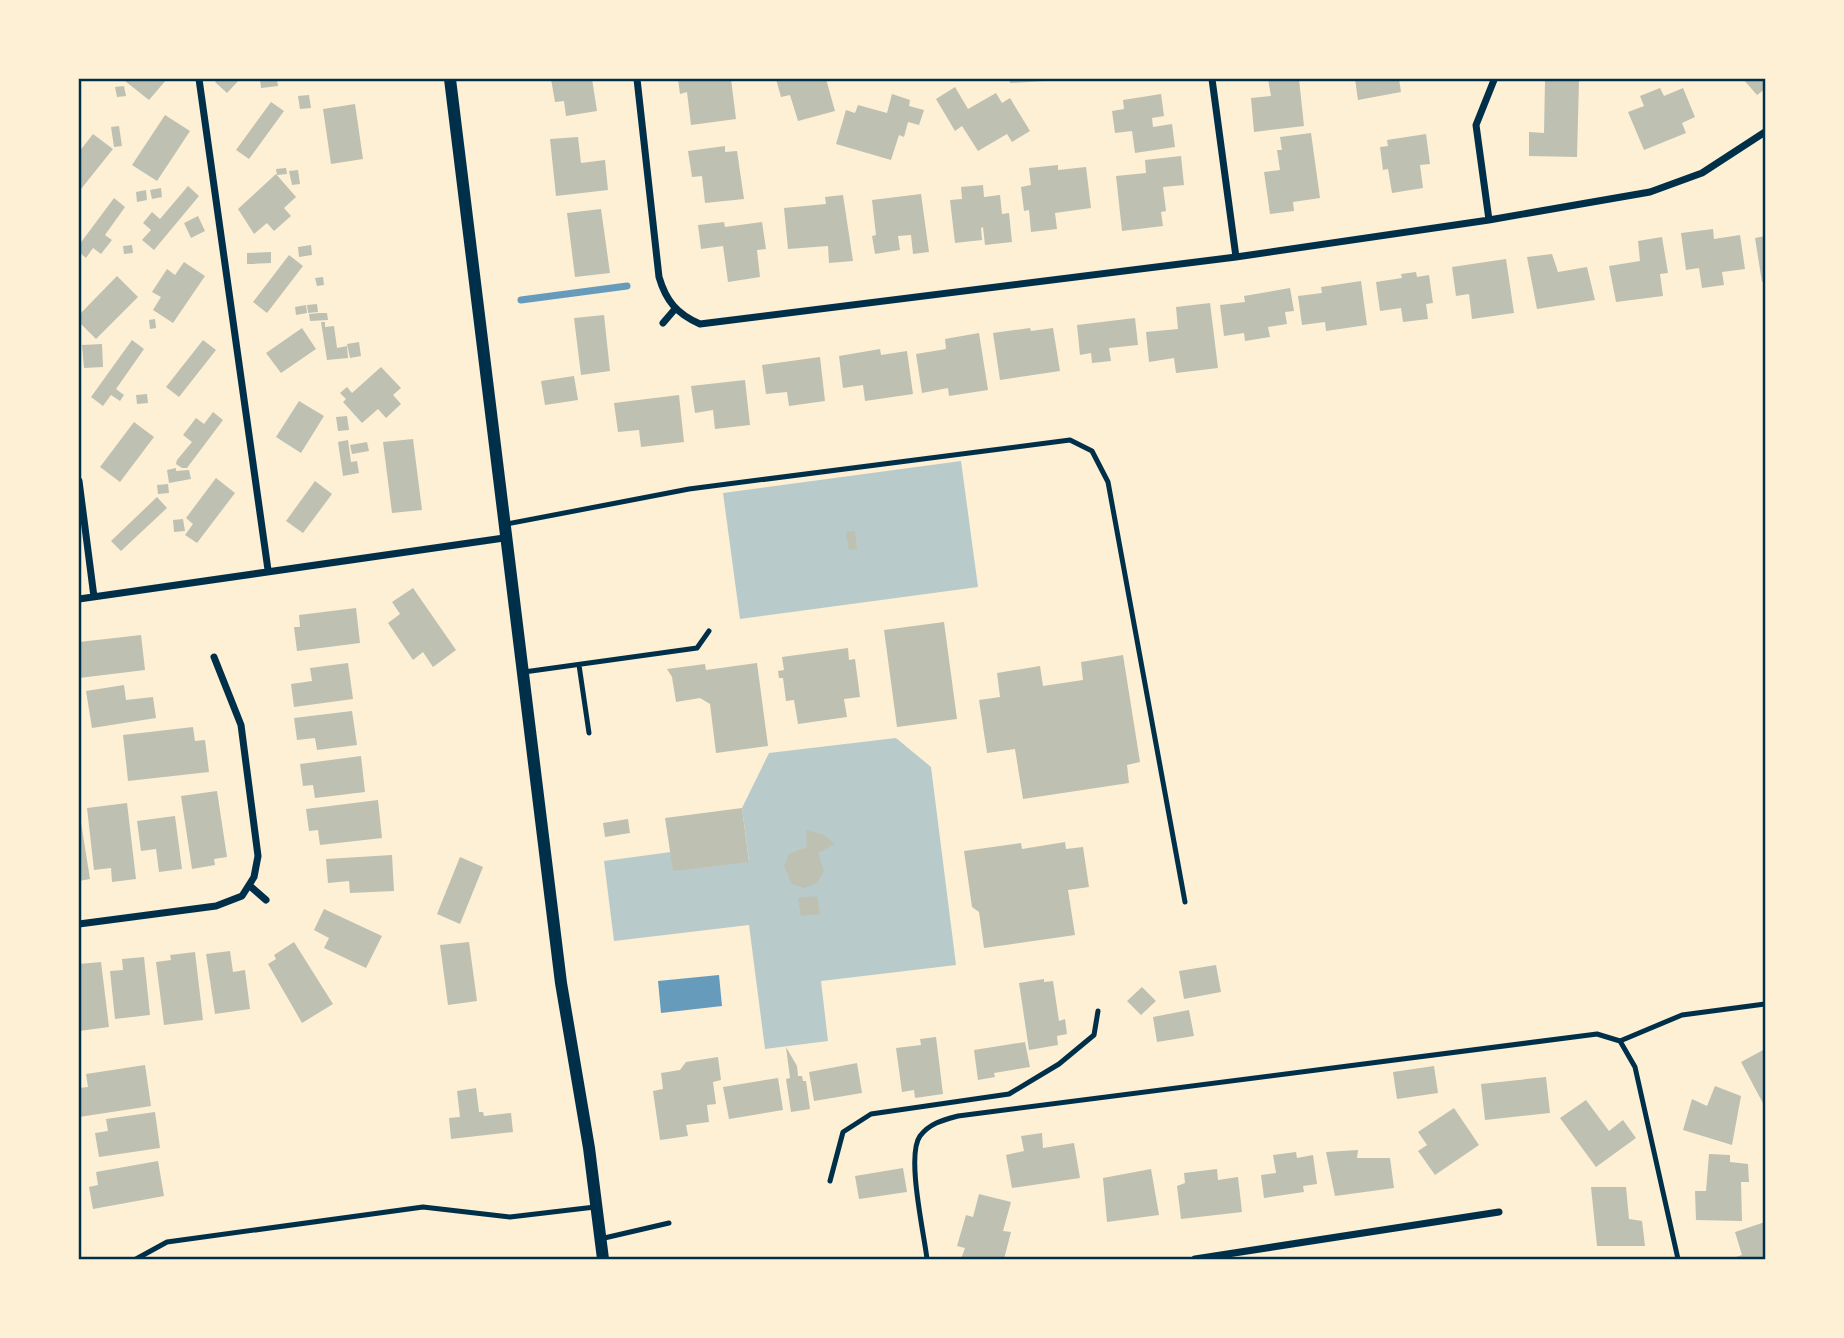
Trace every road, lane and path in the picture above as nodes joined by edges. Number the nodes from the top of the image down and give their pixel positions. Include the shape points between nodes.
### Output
1 (199, 79) edge
2 (450, 79) edge
3 (637, 79) edge
4 (1212, 79) edge
5 (1494, 80) edge
6 (1765, 132) edge
7 (1489, 220) junction
8 (1236, 257) junction
9 (677, 311) junction
10 (663, 323) dead end
11 (79, 481) edge
12 (504, 531) junction
13 (268, 570) junction
14 (94, 597) junction
15 (79, 599) edge
16 (709, 631) dead end
17 (214, 657) dead end
18 (579, 665) junction
19 (522, 672) junction
20 (589, 733) dead end
21 (250, 886) junction
22 (266, 900) dead end
23 (1185, 902) dead end
24 (79, 924) edge
25 (1765, 1004) edge
26 (1098, 1011) dead end
27 (1620, 1041) junction
28 (830, 1181) dead end
29 (595, 1207) junction
30 (1499, 1212) dead end
31 (669, 1223) dead end
32 (600, 1240) junction
33 (135, 1259) edge
34 (603, 1259) edge
35 (927, 1259) edge
36 (1195, 1259) edge
37 (1678, 1259) edge

1 - 13 street
2 - 12 street
3 - 9 street via 659,277 668,302
4 - 8 street
5 - 7 street via 1476,125
6 - 7 street via 1702,173 1650,192
7 - 8 street
8 - 9 street via 710,324 700,324
9 - 10 street
11 - 14 street
12 - 13 street
12 - 19 street
12 - 23 lane via 689,489 1070,440 1092,451 1108,482
13 - 14 street
14 - 15 street
16 - 18 lane via 697,648
17 - 21 street via 241,725 258,856
18 - 19 lane
18 - 20 lane
19 - 29 street
21 - 22 street
21 - 24 street via 234,901 216,906
25 - 27 lane via 1682,1015
26 - 28 lane via 1094,1035 1059,1064 1009,1094 871,1114 844,1132
27 - 35 lane via 1597,1034 958,1116 933,1123 919,1138 914,1157
27 - 37 lane via 1635,1067
29 - 32 street
29 - 33 lane via 510,1217 423,1207 167,1242
30 - 36 street
31 - 32 lane
32 - 34 street

